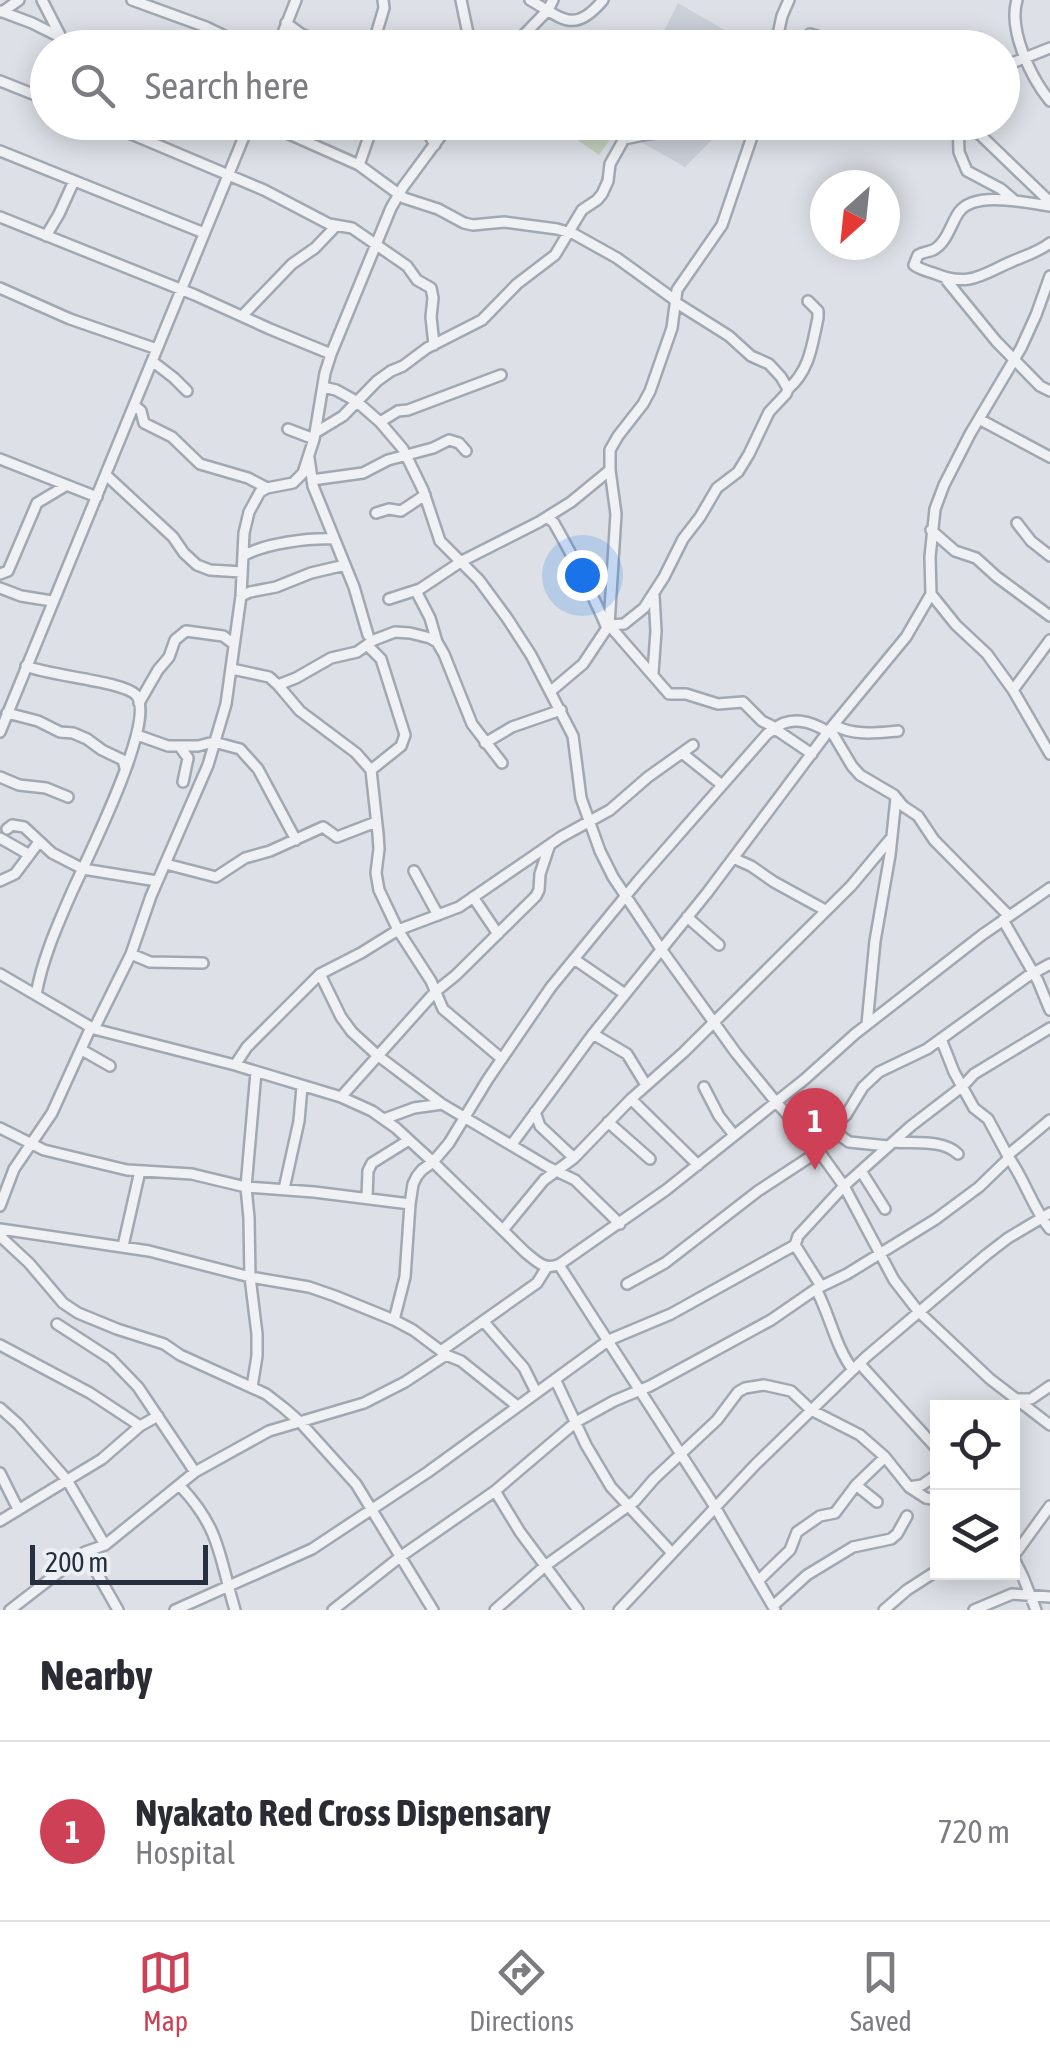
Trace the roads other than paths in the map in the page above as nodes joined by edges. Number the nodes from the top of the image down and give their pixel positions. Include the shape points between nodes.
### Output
1 (20, 0) edge
2 (42, 0) edge
3 (132, 0) edge
4 (296, 0) edge
5 (383, 0) edge
6 (461, 0) edge
7 (530, 0) edge
8 (603, 0) edge
9 (789, 0) edge
10 (1017, 0) edge
11 (550, 5) edge
12 (1, 11) edge
13 (286, 23) junction
14 (43, 30) edge
15 (57, 30) edge
16 (212, 30) edge
17 (283, 30) edge
18 (296, 30) edge
19 (377, 30) edge
20 (467, 30) edge
21 (527, 30) edge
22 (779, 30) edge
23 (1018, 30) edge
24 (1020, 39) edge
25 (1050, 48) edge
26 (1025, 57) junction
27 (1020, 59) edge
28 (0, 80) edge
29 (30, 92) edge
30 (1050, 102) edge
31 (146, 140) edge
32 (242, 140) edge
33 (303, 140) edge
34 (368, 140) edge
35 (432, 140) edge
36 (438, 140) edge
37 (623, 140) edge
38 (750, 140) edge
39 (959, 140) edge
40 (985, 140) edge
41 (435, 145) junction
42 (0, 151) edge
43 (359, 165) junction
44 (228, 174) junction
45 (74, 181) junction
46 (398, 194) junction
47 (1017, 202) junction
48 (1050, 204) edge
49 (0, 217) edge
50 (336, 226) junction
51 (571, 232) junction
52 (204, 233) junction
53 (46, 236) junction
54 (1050, 243) edge
55 (375, 244) junction
56 (1050, 276) edge
57 (942, 277) junction
58 (0, 288) edge
59 (181, 290) junction
60 (1048, 294) edge
61 (674, 301) junction
62 (808, 301) dead end
63 (244, 315) junction
64 (434, 345) junction
65 (157, 350) junction
66 (331, 354) junction
67 (1014, 360) junction
68 (152, 361) junction
69 (501, 375) dead end
70 (323, 388) junction
71 (788, 389) junction
72 (187, 391) dead end
73 (1050, 391) edge
74 (356, 402) junction
75 (135, 406) junction
76 (979, 419) junction
77 (380, 422) junction
78 (288, 429) dead end
79 (314, 436) junction
80 (466, 451) dead end
81 (406, 454) junction
82 (1050, 457) edge
83 (309, 458) junction
84 (0, 459) edge
85 (610, 470) junction
86 (106, 474) junction
87 (312, 480) junction
88 (68, 485) junction
89 (268, 488) junction
90 (425, 496) junction
91 (96, 497) junction
92 (376, 513) dead end
93 (547, 517) junction
94 (1016, 523) dead end
95 (931, 530) junction
96 (334, 539) junction
97 (243, 556) junction
98 (1050, 556) edge
99 (462, 561) junction
100 (344, 565) junction
101 (242, 572) junction
102 (0, 574) edge
103 (0, 588) edge
104 (416, 590) junction
105 (654, 594) junction
106 (931, 594) junction
107 (241, 596) junction
108 (389, 599) dead end
109 (52, 601) junction
110 (1050, 616) edge
111 (608, 627) junction
112 (367, 640) junction
113 (1050, 640) edge
114 (436, 642) junction
115 (234, 644) junction
116 (26, 666) junction
117 (232, 669) junction
118 (652, 673) junction
119 (278, 684) junction
120 (1013, 690) junction
121 (551, 691) junction
122 (139, 703) junction
123 (561, 710) junction
124 (7, 713) junction
125 (774, 728) junction
126 (831, 729) junction
127 (898, 731) dead end
128 (0, 732) edge
129 (138, 735) junction
130 (214, 742) junction
131 (486, 743) junction
132 (693, 745) dead end
133 (180, 747) junction
134 (682, 753) junction
135 (812, 754) junction
136 (1050, 754) edge
137 (502, 763) dead end
138 (125, 768) junction
139 (371, 770) junction
140 (0, 776) edge
141 (183, 782) dead end
142 (722, 786) junction
143 (68, 797) dead end
144 (896, 798) junction
145 (588, 821) junction
146 (376, 822) junction
147 (3, 834) edge
148 (892, 837) junction
149 (296, 840) junction
150 (40, 842) junction
151 (550, 844) junction
152 (28, 854) junction
153 (732, 858) junction
154 (166, 864) junction
155 (82, 868) junction
156 (414, 871) dead end
157 (0, 881) edge
158 (157, 881) junction
159 (1050, 888) edge
160 (473, 897) junction
161 (626, 898) junction
162 (826, 910) junction
163 (438, 915) junction
164 (687, 917) junction
165 (1006, 918) junction
166 (398, 930) junction
167 (498, 934) junction
168 (719, 945) dead end
169 (660, 949) junction
170 (131, 954) junction
171 (574, 959) junction
172 (204, 963) dead end
173 (1050, 964) edge
174 (1033, 973) junction
175 (0, 974) edge
176 (320, 974) junction
177 (435, 992) junction
178 (36, 994) junction
179 (625, 994) junction
180 (1050, 1010) edge
181 (714, 1022) junction
182 (866, 1026) junction
183 (92, 1028) junction
184 (1050, 1028) edge
185 (594, 1034) junction
186 (941, 1039) junction
187 (82, 1050) junction
188 (377, 1055) junction
189 (502, 1058) junction
190 (235, 1065) junction
191 (110, 1066) dead end
192 (256, 1072) junction
193 (646, 1085) junction
194 (302, 1086) junction
195 (963, 1086) junction
196 (704, 1087) dead end
197 (341, 1097) junction
198 (631, 1100) junction
199 (776, 1102) junction
200 (442, 1104) junction
201 (535, 1111) junction
202 (465, 1118) junction
203 (384, 1120) junction
204 (1050, 1120) edge
205 (608, 1122) junction
206 (0, 1128) edge
207 (830, 1129) junction
208 (734, 1135) junction
209 (409, 1140) junction
210 (512, 1144) junction
211 (891, 1144) junction
212 (32, 1145) junction
213 (816, 1147) junction
214 (958, 1154) dead end
215 (1009, 1157) junction
216 (574, 1158) junction
217 (650, 1158) dead end
218 (433, 1162) junction
219 (698, 1165) junction
220 (556, 1170) junction
221 (140, 1171) junction
222 (861, 1172) junction
223 (844, 1186) junction
224 (246, 1187) junction
225 (284, 1189) junction
226 (367, 1197) junction
227 (410, 1204) junction
228 (0, 1206) edge
229 (884, 1209) dead end
230 (1045, 1216) edge
231 (620, 1224) junction
232 (1050, 1229) edge
233 (503, 1230) junction
234 (0, 1232) edge
235 (795, 1245) junction
236 (123, 1246) junction
237 (880, 1252) junction
238 (559, 1265) junction
239 (547, 1267) junction
240 (250, 1277) junction
241 (627, 1284) dead end
242 (819, 1287) junction
243 (918, 1311) junction
244 (394, 1320) junction
245 (484, 1322) junction
246 (57, 1324) dead end
247 (609, 1340) junction
248 (0, 1346) edge
249 (443, 1353) junction
250 (856, 1367) junction
251 (555, 1379) junction
252 (1050, 1386) edge
253 (252, 1387) junction
254 (638, 1390) junction
255 (536, 1392) junction
256 (1016, 1400) edge
257 (1020, 1402) edge
258 (1020, 1403) edge
259 (516, 1405) junction
260 (0, 1408) edge
261 (811, 1410) junction
262 (158, 1416) junction
263 (300, 1422) junction
264 (576, 1422) junction
265 (140, 1426) junction
266 (1050, 1426) edge
267 (930, 1442) edge
268 (681, 1456) junction
269 (885, 1457) junction
270 (195, 1472) junction
271 (0, 1474) edge
272 (930, 1479) edge
273 (68, 1480) junction
274 (856, 1485) junction
275 (180, 1486) junction
276 (909, 1487) junction
277 (495, 1491) junction
278 (930, 1499) edge
279 (876, 1502) dead end
280 (628, 1506) junction
281 (1050, 1506) edge
282 (714, 1507) junction
283 (18, 1509) junction
284 (373, 1510) junction
285 (907, 1516) dead end
286 (0, 1520) edge
287 (105, 1545) junction
288 (85, 1552) junction
289 (672, 1553) junction
290 (400, 1557) junction
291 (544, 1566) junction
292 (930, 1575) edge
293 (758, 1581) junction
294 (228, 1586) junction
295 (1030, 1595) junction
296 (1050, 1598) edge
297 (774, 1608) edge
298 (10, 1610) edge
299 (118, 1610) edge
300 (175, 1610) edge
301 (235, 1610) edge
302 (332, 1610) edge
303 (433, 1610) edge
304 (495, 1610) edge
305 (578, 1610) edge
306 (619, 1610) edge
307 (884, 1610) edge
308 (974, 1610) edge
309 (1036, 1610) edge

1 - 12 street
2 - 15 street
3 - 16 street
4 - 13 street
5 - 19 street
6 - 20 street
7 - 11 street
8 - 11 street via 578,20 566,21
9 - 22 street
10 - 23 street
11 - 21 street
12 - 14 street
13 - 17 street
13 - 18 street
24 - 26 street
25 - 26 street
26 - 27 street
26 - 30 street
28 - 29 street
31 - 44 street
32 - 44 street
33 - 43 street
34 - 43 street
35 - 41 street
36 - 41 street
37 - 51 street via 602,194 582,210
38 - 61 street via 727,214
39 - 47 street via 967,171
40 - 48 street
41 - 46 street
42 - 45 street
43 - 46 street
44 - 50 street
44 - 52 street
45 - 52 street
45 - 53 street
46 - 51 street via 466,224
46 - 55 street
47 - 48 street
47 - 57 street via 984,200 960,210 940,244 914,263
49 - 53 street
50 - 55 street
50 - 63 street
51 - 61 street
51 - 64 street via 555,255 482,320
52 - 59 street
53 - 59 street
54 - 57 street via 974,279
55 - 64 street via 431,288
55 - 66 street
56 - 60 street
57 - 67 street
58 - 65 street
59 - 63 street
59 - 65 street
60 - 67 street
61 - 71 street via 769,364
61 - 85 street via 654,379 613,443
62 - 71 street via 818,318 806,366
63 - 66 street
64 - 74 street
65 - 68 street
66 - 70 street
67 - 73 street
67 - 76 street
68 - 72 street
68 - 75 street
69 - 77 street
70 - 74 street
70 - 79 street
71 - 105 street via 738,472 711,495
74 - 77 street
74 - 79 street
75 - 86 street
75 - 89 street via 144,423 168,434 200,464
76 - 82 street
76 - 95 street via 944,485
77 - 81 street
78 - 79 street
79 - 83 street
80 - 81 street via 449,440
81 - 87 street via 363,473
81 - 90 street
83 - 87 street
83 - 89 street via 297,480
84 - 88 street
85 - 93 street
85 - 111 street via 616,514
86 - 91 street
86 - 101 street via 197,564
87 - 96 street
88 - 91 street
88 - 102 street via 37,503 8,570
89 - 97 street via 249,512
90 - 92 street via 403,510
90 - 99 street via 440,541
91 - 109 street
93 - 99 street
93 - 111 street
94 - 98 street
95 - 106 street
95 - 110 street
96 - 97 street
96 - 100 street
97 - 101 street
99 - 104 street
99 - 121 street via 508,618
100 - 107 street
100 - 112 street
101 - 107 street
103 - 109 street
104 - 108 street
104 - 114 street
105 - 111 street via 634,617
105 - 118 street
106 - 120 street
106 - 126 street via 906,637
107 - 115 street
109 - 116 street
111 - 118 street
111 - 121 street via 583,664
112 - 114 street via 401,632
112 - 119 street via 357,652
112 - 139 street via 382,661 405,735
113 - 120 street
114 - 131 street
115 - 117 street
115 - 122 street via 223,636 182,632
116 - 122 street via 117,686
116 - 124 street
117 - 119 street
117 - 130 street
118 - 125 street via 669,694 743,702
119 - 139 street
120 - 136 street
121 - 123 street
122 - 129 street
123 - 131 street
123 - 145 street via 573,736
124 - 128 street
124 - 138 street via 90,740 124,760
125 - 126 street via 807,722
125 - 135 street
125 - 142 street
126 - 127 street
126 - 135 street
126 - 144 street via 860,775
129 - 133 street
129 - 138 street
130 - 133 street
130 - 149 street via 247,755
130 - 154 street
131 - 137 street
132 - 134 street
133 - 141 street via 188,758
134 - 142 street
134 - 145 street
135 - 153 street
138 - 155 street
139 - 146 street
140 - 143 street
142 - 161 street
144 - 148 street
144 - 165 street
145 - 151 street
145 - 161 street
146 - 149 street via 336,837 323,827
146 - 166 street via 376,882
147 - 150 street via 14,824
147 - 152 street
148 - 162 street
148 - 182 street
149 - 154 street via 244,858 216,877
150 - 152 street
150 - 155 street
151 - 160 street
151 - 167 street via 538,892
152 - 157 street via 15,874
153 - 162 street
153 - 164 street
154 - 158 street
155 - 158 street
155 - 178 street
156 - 163 street
158 - 170 street
159 - 165 street
160 - 163 street
160 - 167 street
161 - 169 street
161 - 171 street
162 - 181 street
163 - 166 street
164 - 168 street
164 - 169 street
165 - 174 street
165 - 182 street
166 - 176 street
166 - 177 street
167 - 177 street
169 - 179 street
169 - 181 street
170 - 172 street via 150,962
170 - 183 street
171 - 179 street
171 - 189 street
173 - 174 street
174 - 180 street
174 - 186 street
175 - 178 street
176 - 188 street via 341,1017
176 - 190 street
177 - 188 street
177 - 189 street via 450,1017
178 - 183 street
179 - 185 street
181 - 193 street
181 - 199 street
182 - 199 street
183 - 187 street
183 - 190 street
184 - 195 street
185 - 193 street via 627,1054
185 - 201 street
186 - 195 street
186 - 207 street via 872,1077
187 - 191 street
187 - 212 street
188 - 197 street
188 - 200 street
189 - 202 street
190 - 192 street
192 - 194 street
192 - 224 street
193 - 198 street
194 - 197 street
194 - 225 street
195 - 211 street
195 - 215 street
196 - 208 street
197 - 203 street
198 - 205 street
198 - 219 street
199 - 208 street
199 - 213 street
200 - 202 street
200 - 203 street
201 - 210 street
201 - 216 street via 540,1126
202 - 210 street
202 - 218 street
203 - 209 street
204 - 215 street
205 - 216 street
205 - 217 street
206 - 212 street
207 - 211 street via 849,1142
207 - 213 street
208 - 219 street
209 - 218 street
209 - 226 street via 372,1163
210 - 220 street
211 - 214 street via 942,1144
211 - 222 street
212 - 221 street
212 - 228 street
213 - 223 street
213 - 241 street
215 - 230 street
215 - 237 street via 958,1204
216 - 220 street
218 - 227 street via 417,1176
218 - 233 street
219 - 231 street
220 - 231 street via 578,1182
220 - 233 street
221 - 224 street
221 - 236 street
222 - 223 street
222 - 229 street
223 - 235 street
223 - 237 street
224 - 225 street
224 - 240 street
225 - 226 street
226 - 227 street
227 - 244 street via 405,1277
230 - 232 street
230 - 243 street
231 - 238 street
233 - 239 street
234 - 236 street
234 - 253 street via 78,1313 164,1344
235 - 242 street
235 - 247 street via 672,1314
236 - 240 street
237 - 242 street
237 - 243 street
238 - 239 street
238 - 247 street
239 - 245 street via 537,1283
240 - 244 street via 309,1288
240 - 253 street via 258,1334
242 - 250 street via 840,1350
242 - 254 street via 756,1329
243 - 250 street
243 - 256 street
244 - 249 street
245 - 249 street
245 - 255 street
246 - 262 street via 111,1359
247 - 251 street
247 - 254 street
248 - 265 street
249 - 259 street
249 - 263 street via 364,1403
250 - 261 street
250 - 267 street
251 - 255 street
251 - 264 street
252 - 257 street
253 - 263 street
254 - 264 street
254 - 268 street
255 - 259 street
258 - 266 street
259 - 284 street
260 - 273 street
261 - 268 street via 782,1387 744,1388
261 - 269 street via 860,1435
261 - 282 street
262 - 265 street
262 - 270 street
263 - 270 street
263 - 284 street
264 - 277 street
264 - 280 street
265 - 273 street
268 - 280 street
268 - 282 street
269 - 274 street
269 - 276 street
270 - 275 street
271 - 283 street
272 - 276 street
273 - 283 street
273 - 287 street
274 - 279 street
274 - 293 street via 835,1513 798,1532 790,1550
275 - 287 street
275 - 294 street via 214,1532
276 - 278 street
277 - 290 street
277 - 291 street
280 - 289 street
280 - 291 street
281 - 295 street via 1013,1557
282 - 289 street
282 - 293 street
283 - 286 street
284 - 290 street
284 - 294 street via 312,1549
285 - 297 street via 891,1540 853,1547 807,1575
287 - 288 street
288 - 298 street
288 - 299 street
289 - 306 street
290 - 302 street
290 - 303 street
291 - 304 street
291 - 305 street
292 - 307 street
293 - 297 street
294 - 300 street
294 - 301 street
295 - 296 street
295 - 308 street via 1012,1594
295 - 309 street

